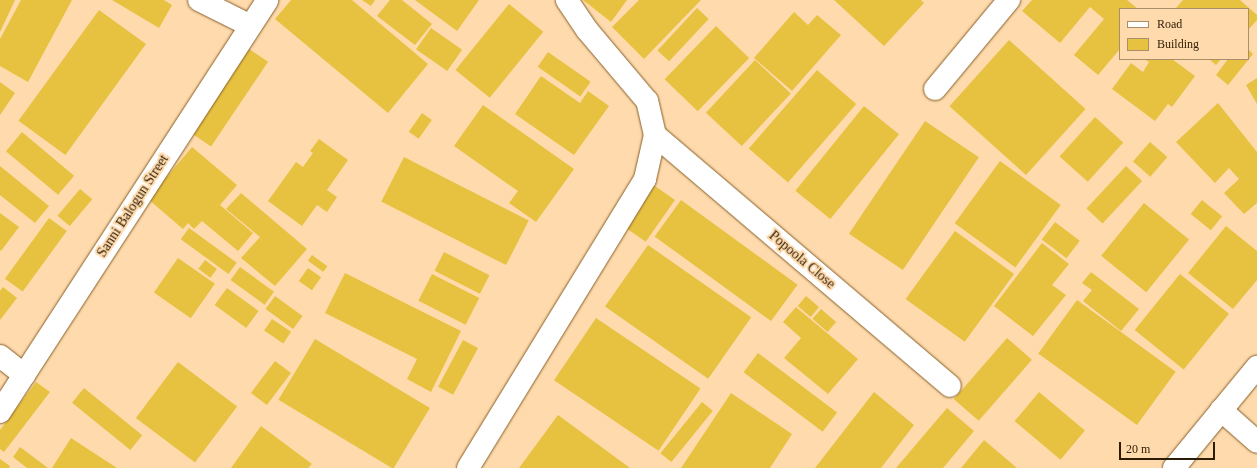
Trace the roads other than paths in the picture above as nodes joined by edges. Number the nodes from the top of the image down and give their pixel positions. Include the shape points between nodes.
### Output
1 (199, 0) edge
2 (268, 0) edge
3 (567, 0) edge
4 (1009, 0) edge
5 (249, 26) junction
6 (935, 89) dead end
7 (655, 135) junction
8 (0, 356) edge
9 (1257, 367) edge
10 (24, 375) junction
11 (950, 386) dead end
12 (1221, 410) junction
13 (0, 412) edge
14 (1257, 442) edge
15 (468, 468) edge
16 (1174, 468) edge

1 - 5 street
2 - 5 street, Sanni Balogun Street
3 - 7 street via 587,30 648,101
4 - 6 street
5 - 10 street, Sanni Balogun Street
7 - 11 street, Popoola Close
7 - 15 street via 645,179
8 - 10 street
9 - 12 street
10 - 13 street, Sanni Balogun Street
12 - 14 street
12 - 16 street

